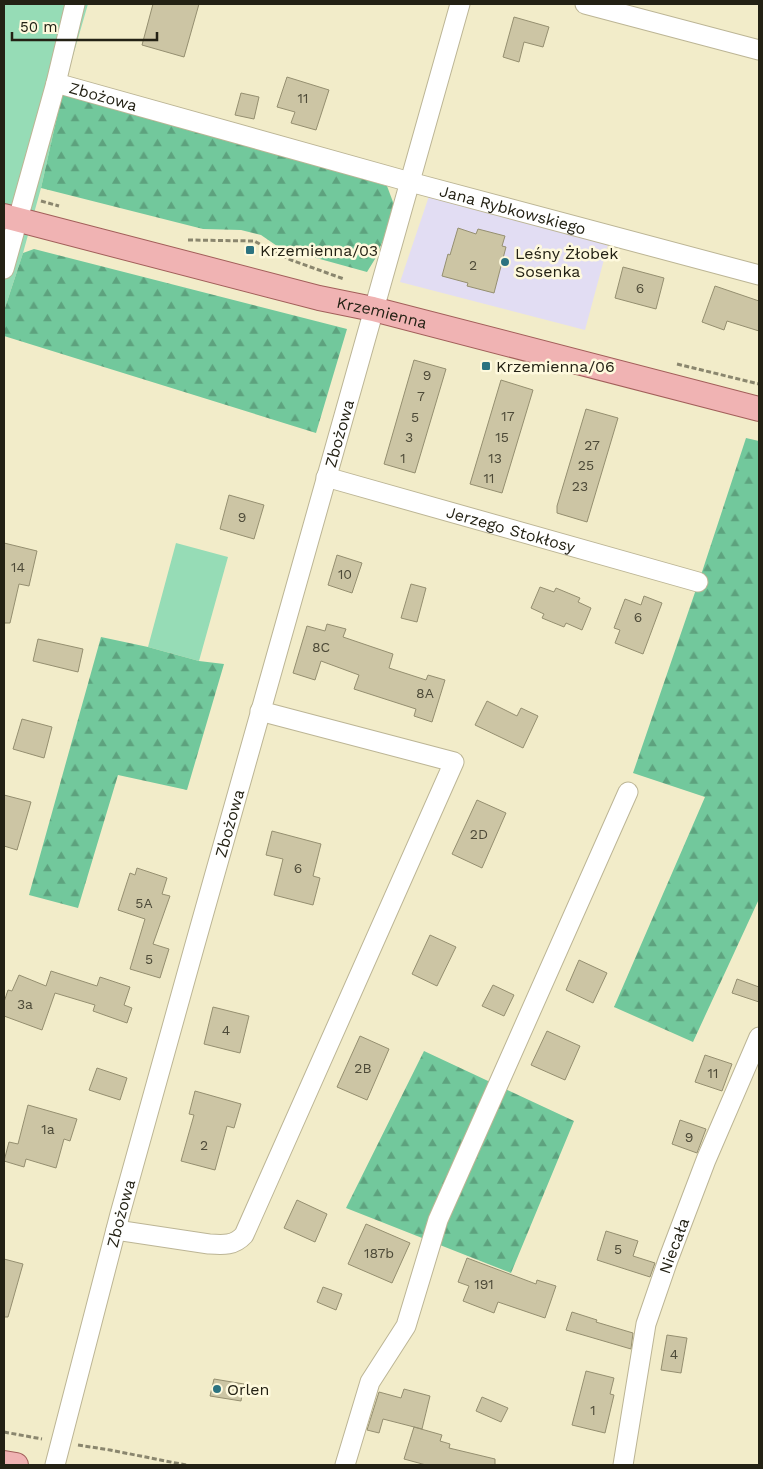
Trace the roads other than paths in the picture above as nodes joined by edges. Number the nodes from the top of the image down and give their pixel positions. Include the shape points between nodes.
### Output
1 (75, 4) edge
2 (460, 4) edge
3 (585, 4) edge
4 (759, 50) edge
5 (56, 83) junction
6 (410, 182) junction
7 (11, 217) edge
8 (4, 269) edge
9 (759, 275) edge
10 (373, 309) junction
11 (759, 409) edge
12 (326, 477) junction
13 (698, 582) dead end
14 (260, 711) junction
15 (628, 792) dead end
16 (759, 1037) edge
17 (116, 1230) junction
18 (4, 1463) edge
19 (16, 1465) edge
20 (55, 1465) edge
21 (345, 1465) edge
22 (623, 1465) edge

1 - 5 street
2 - 6 street, Zbożowa
3 - 4 street
5 - 6 street, Zbożowa
5 - 7 street
6 - 9 street, Jana Rybkowskiego
6 - 10 street, Zbożowa
7 - 8 street
7 - 10 main road, Krzemienna via 319,298
10 - 11 main road, Krzemienna
10 - 12 street, Zbożowa
12 - 13 street, Jerzego Stokłosy
12 - 14 street, Zbożowa
14 - 17 street, Zbożowa
14 - 17 street via 454,762 244,1235 232,1244 223,1245
15 - 21 street via 438,1220 406,1326 370,1382
16 - 22 street, Niecała via 706,1160 646,1324
17 - 20 street, Zbożowa
18 - 19 main road

